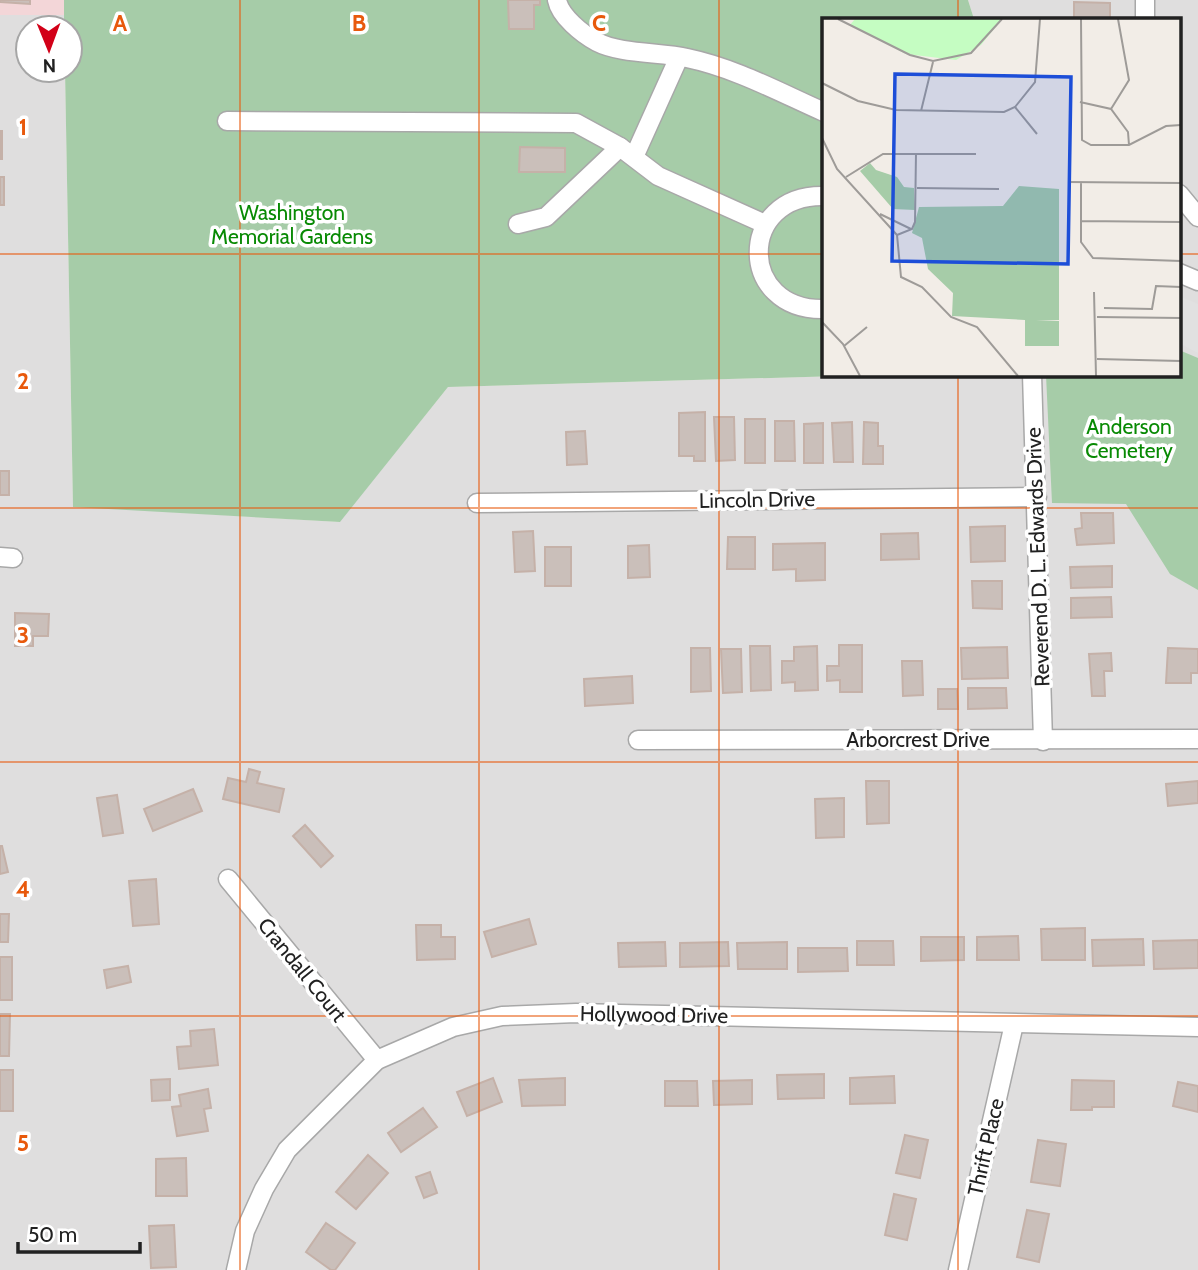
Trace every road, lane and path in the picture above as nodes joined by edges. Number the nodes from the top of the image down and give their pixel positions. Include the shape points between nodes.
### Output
1 (557, 0) edge
2 (1145, 0) edge
3 (1145, 18) edge
4 (679, 57) junction
5 (822, 111) edge
6 (227, 121) dead end
7 (627, 152) junction
8 (1180, 195) edge
9 (822, 196) edge
10 (1198, 217) edge
11 (518, 224) dead end
12 (765, 224) junction
13 (1180, 273) edge
14 (1198, 281) edge
15 (822, 309) edge
16 (1032, 376) edge
17 (1037, 497) junction
18 (477, 503) dead end
19 (1198, 739) edge
20 (638, 740) dead end
21 (1043, 740) junction
22 (228, 879) dead end
23 (1014, 1024) junction
24 (1198, 1027) edge
25 (377, 1060) junction
26 (236, 1270) edge
27 (958, 1270) edge

1 - 4 street via 558,8 598,43
2 - 3 street
4 - 5 street via 727,69
4 - 7 street
6 - 7 street via 576,123
7 - 11 street via 546,217
7 - 12 street via 658,176
8 - 10 street
9 - 12 street via 791,201
12 - 15 street via 758,259 773,292 804,309
13 - 14 street
16 - 17 street, Reverend D. L. Edwards Drive
17 - 18 street, Lincoln Drive
17 - 21 street, Reverend D. L. Edwards Drive
19 - 21 street, Arborcrest Drive
20 - 21 street, Arborcrest Drive
22 - 25 street, Crandall Court
23 - 24 street, Hollywood Drive
23 - 25 street, Hollywood Drive via 576,1013 502,1016 453,1027
23 - 27 street, Thrift Place
25 - 26 street, Hollywood Drive via 287,1150 245,1231

